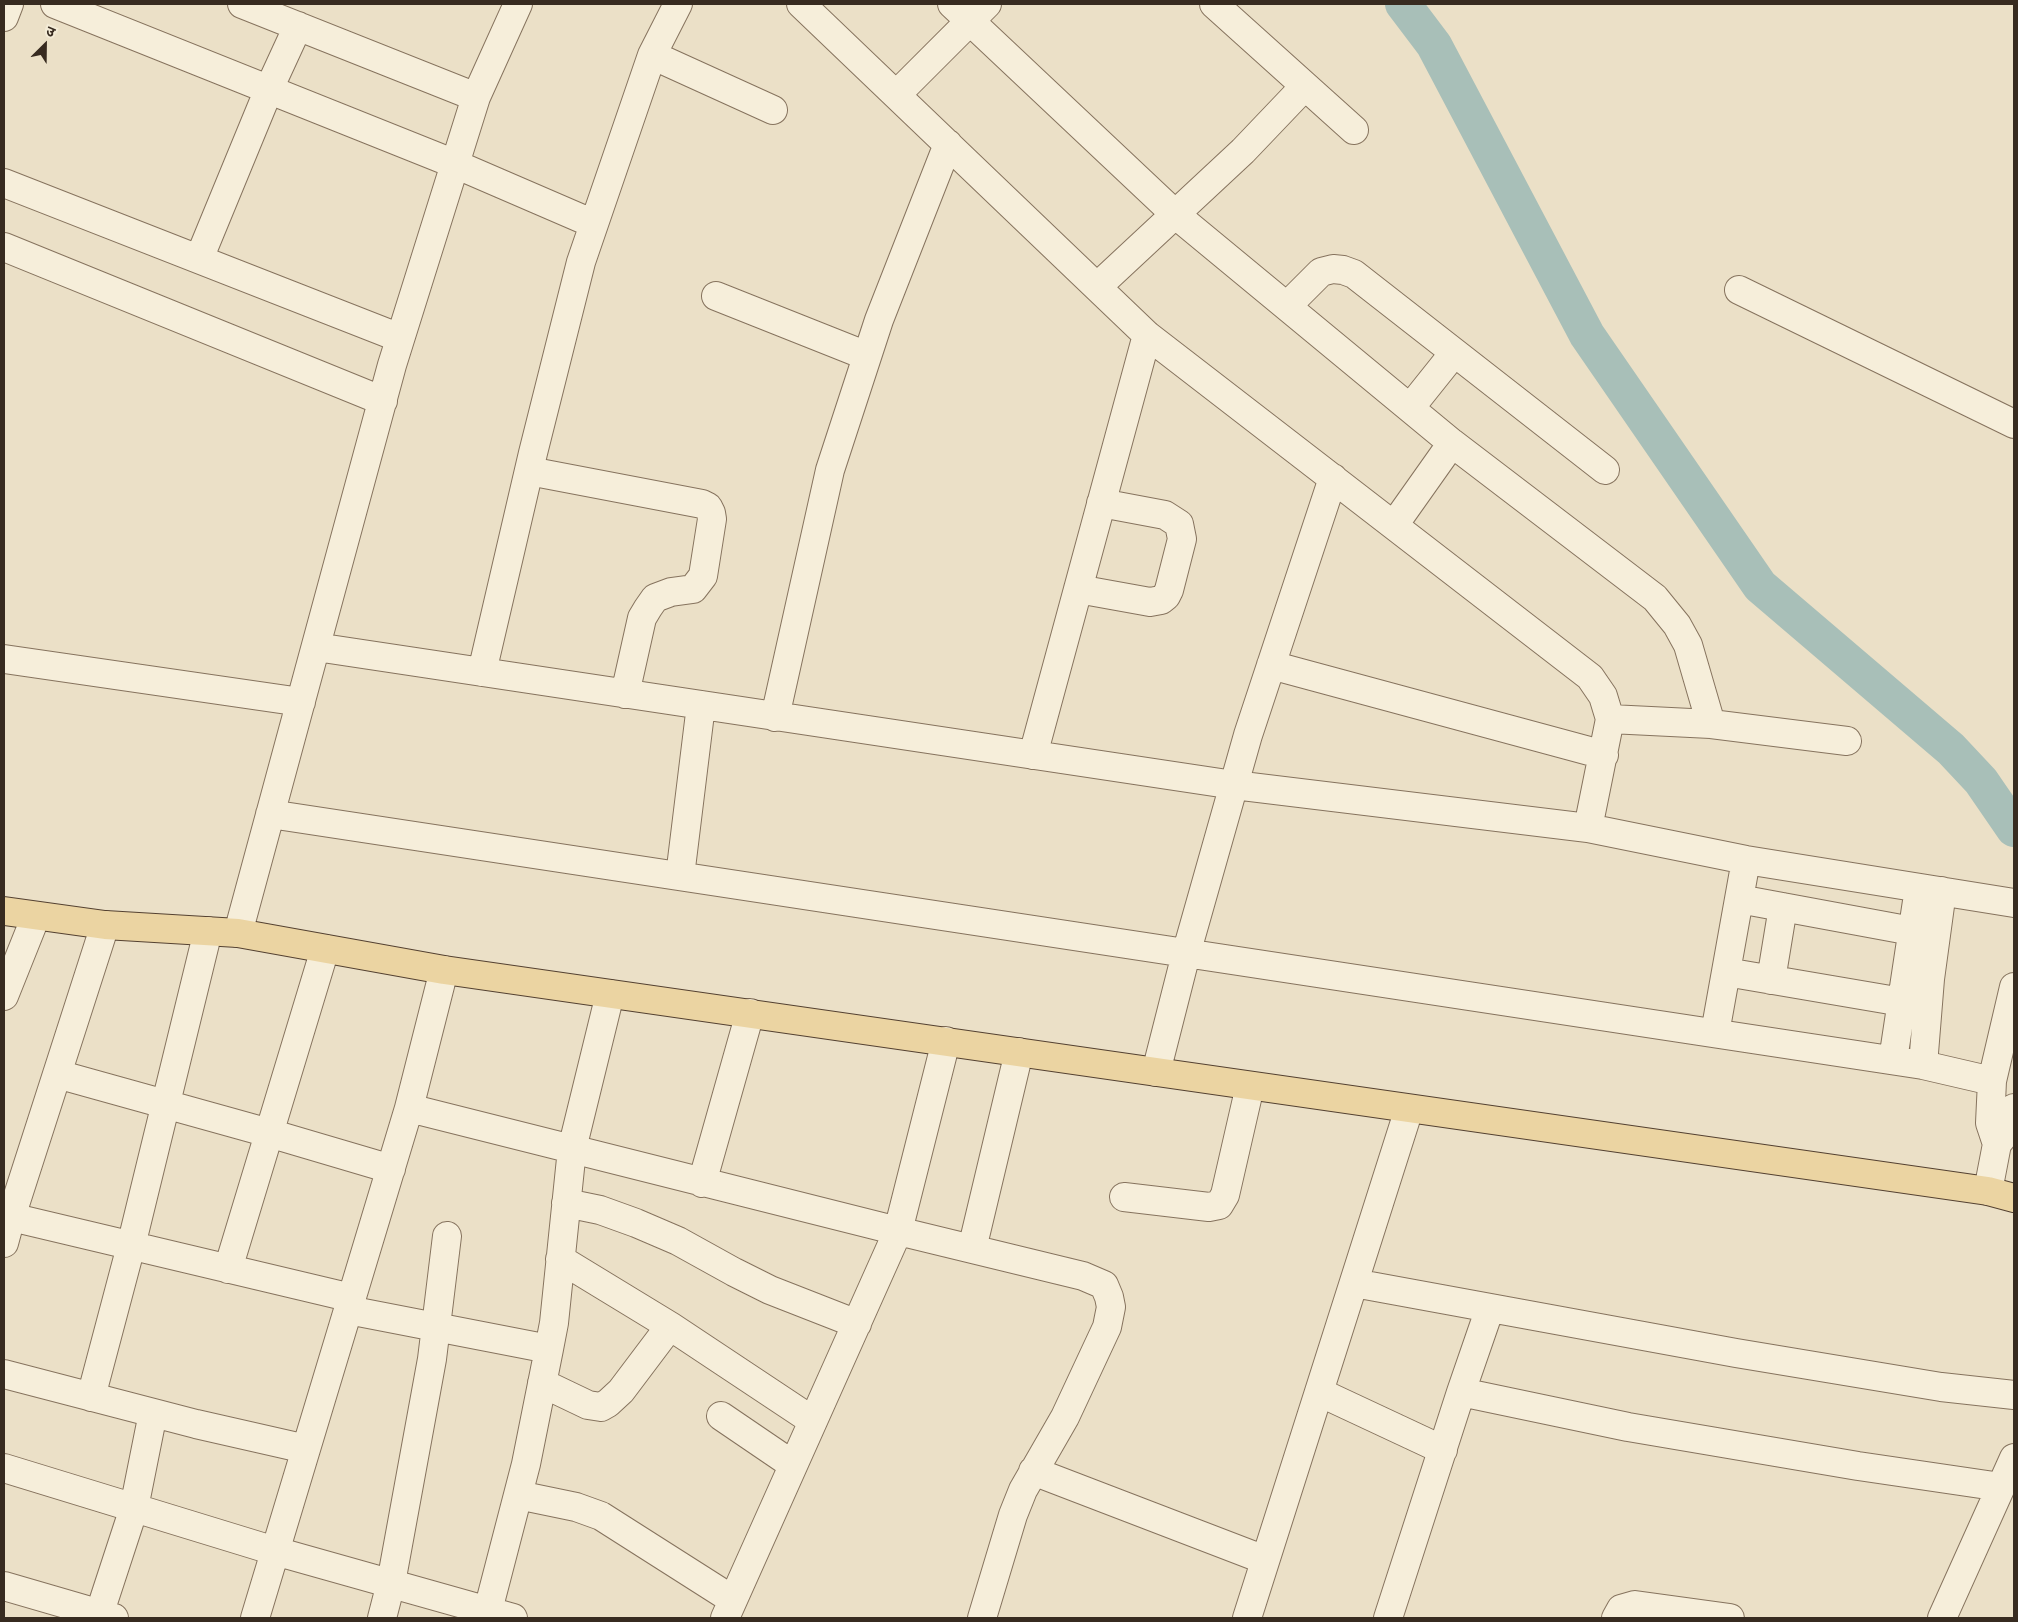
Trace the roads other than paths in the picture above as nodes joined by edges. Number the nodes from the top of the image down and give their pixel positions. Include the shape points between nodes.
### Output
1 (9, 4) edge
2 (55, 4) edge
3 (242, 4) edge
4 (678, 4) edge
5 (801, 4) edge
6 (1214, 4) edge
7 (514, 5) edge
8 (970, 9) edge
9 (4, 17) edge
10 (298, 26) junction
11 (652, 55) junction
12 (1305, 86) junction
13 (269, 89) junction
14 (897, 94) junction
15 (476, 98) junction
16 (773, 110) dead end
17 (1354, 130) dead end
18 (948, 144) junction
19 (455, 164) junction
20 (4, 183) edge
21 (1176, 214) junction
22 (594, 224) junction
23 (4, 247) edge
24 (199, 259) junction
25 (1097, 287) junction
26 (1739, 290) dead end
27 (716, 296) dead end
28 (1287, 306) junction
29 (1147, 335) junction
30 (400, 338) junction
31 (1454, 352) junction
32 (868, 356) junction
33 (382, 401) junction
34 (1410, 408) junction
35 (2014, 424) edge
36 (1452, 443) junction
37 (1604, 470) dead end
38 (529, 471) junction
39 (1333, 478) junction
40 (1101, 503) junction
41 (1394, 525) junction
42 (1078, 589) junction
43 (316, 647) junction
44 (4, 659) edge
45 (1271, 665) junction
46 (482, 672) junction
47 (625, 694) junction
48 (301, 702) junction
49 (701, 705) junction
50 (775, 716) junction
51 (1610, 719) junction
52 (1711, 724) junction
53 (1847, 741) dead end
54 (1033, 755) junction
55 (1604, 755) junction
56 (1234, 785) junction
57 (270, 814) junction
58 (1588, 828) junction
59 (1746, 860) junction
60 (680, 876) junction
61 (1930, 890) junction
62 (1739, 899) junction
63 (2014, 903) edge
64 (1783, 907) junction
65 (4, 911) edge
66 (36, 916) junction
67 (104, 925) junction
68 (208, 931) junction
69 (1912, 931) junction
70 (238, 933) junction
71 (325, 949) junction
72 (1186, 954) junction
73 (444, 970) junction
74 (1726, 972) junction
75 (1771, 980) junction
76 (2014, 987) edge
77 (610, 994) junction
78 (4, 996) edge
79 (1902, 1002) junction
80 (750, 1013) junction
81 (1715, 1033) junction
82 (946, 1041) junction
83 (1020, 1052) junction
84 (1893, 1060) junction
85 (1923, 1065) junction
86 (1156, 1072) junction
87 (57, 1074) junction
88 (1992, 1080) junction
89 (1250, 1086) junction
90 (166, 1104) junction
91 (409, 1108) junction
92 (2014, 1108) edge
93 (1409, 1109) junction
94 (269, 1133) junction
95 (1997, 1144) junction
96 (572, 1149) junction
97 (391, 1169) junction
98 (702, 1183) junction
99 (1988, 1191) junction
100 (1124, 1197) dead end
101 (2014, 1198) edge
102 (566, 1202) junction
103 (7, 1217) edge
104 (898, 1231) junction
105 (447, 1236) dead end
106 (4, 1243) edge
107 (131, 1246) junction
108 (972, 1249) junction
109 (560, 1259) junction
110 (228, 1268) junction
111 (1354, 1283) junction
112 (350, 1304) junction
113 (1490, 1308) junction
114 (856, 1324) junction
115 (436, 1326) junction
116 (670, 1326) junction
117 (549, 1349) junction
118 (4, 1374) edge
119 (542, 1383) junction
120 (1319, 1392) junction
121 (1461, 1392) junction
122 (2014, 1395) edge
123 (91, 1397) junction
124 (153, 1413) junction
125 (721, 1416) dead end
126 (813, 1421) junction
127 (306, 1449) junction
128 (1443, 1450) junction
129 (2014, 1458) edge
130 (793, 1465) junction
131 (4, 1468) edge
132 (1032, 1471) junction
133 (2001, 1487) junction
134 (518, 1495) junction
135 (134, 1508) junction
136 (275, 1551) junction
137 (1265, 1560) junction
138 (391, 1583) junction
139 (4, 1586) edge
140 (729, 1609) edge
141 (487, 1614) edge
142 (104, 1617) edge
143 (255, 1618) edge
144 (382, 1618) edge
145 (514, 1618) edge
146 (982, 1618) edge
147 (1247, 1618) edge
148 (1388, 1618) edge
149 (1616, 1618) edge
150 (1730, 1618) edge
151 (1942, 1618) edge

1 - 9 street
2 - 13 street
3 - 10 street
4 - 11 street
5 - 14 street
6 - 12 street
7 - 15 street
8 - 14 street
8 - 21 street
10 - 13 street
10 - 15 street
11 - 16 street
11 - 22 street
12 - 17 street
12 - 21 street
13 - 19 street
13 - 24 street
14 - 18 street
15 - 19 street
18 - 25 street
18 - 32 street
19 - 22 street
19 - 30 street
20 - 24 street
21 - 25 street
21 - 28 street
22 - 38 street via 580,262
23 - 33 street
24 - 30 street
25 - 29 street
26 - 35 street
27 - 32 street
28 - 31 street via 1321,272 1343,270 1354,274
28 - 34 street
29 - 39 street
29 - 40 street
30 - 33 street
31 - 34 street
31 - 37 street
32 - 50 street via 830,470
33 - 43 street
34 - 36 street
36 - 41 street
36 - 52 street via 1655,598 1668,612 1688,645
38 - 46 street
38 - 47 street via 702,504 711,513 703,576 694,589 655,598 648,608 642,618
39 - 41 street
39 - 45 street
40 - 42 street
40 - 42 street via 1165,515 1179,524 1182,539 1169,590 1161,600 1150,602
41 - 51 street via 1590,677 1603,696
42 - 54 street
43 - 46 street
43 - 48 street
44 - 48 street
45 - 55 street
45 - 56 street
46 - 47 street
47 - 49 street
48 - 57 street
49 - 50 street
49 - 60 street
50 - 54 street
51 - 52 street
51 - 55 street
52 - 53 street
54 - 56 street
55 - 58 street
56 - 58 street
56 - 72 street
57 - 60 street
57 - 70 street
58 - 59 street
59 - 61 street
59 - 62 street
60 - 72 street
61 - 63 street
61 - 69 street
61 - 85 street via 1930,979
62 - 64 street
62 - 74 street
64 - 69 street
64 - 75 street
65 - 66 main road
66 - 67 main road
66 - 78 street
67 - 68 main road
67 - 87 street
68 - 70 main road
68 - 90 street
69 - 79 street
70 - 71 main road
71 - 73 main road
71 - 94 street
72 - 81 street
72 - 86 street
73 - 77 main road
73 - 91 street
74 - 75 street
74 - 81 street
75 - 79 street
76 - 88 street
77 - 80 main road
77 - 96 street
79 - 84 street
80 - 82 main road
80 - 98 street
81 - 84 street
82 - 83 main road
82 - 104 street
83 - 86 main road
83 - 108 street
84 - 85 street
85 - 88 street
86 - 89 main road
87 - 90 street
87 - 103 street
88 - 95 street via 1990,1123
89 - 93 main road
89 - 100 street via 1225,1195 1219,1205 1209,1207
90 - 94 street
90 - 107 street
91 - 96 street
91 - 97 street
92 - 95 street via 2010,1128
93 - 99 main road
93 - 111 street
94 - 97 street
94 - 110 street
95 - 99 street
96 - 98 street
96 - 102 street
97 - 112 street
98 - 104 street
99 - 101 main road
102 - 109 street
102 - 114 street via 636,1223 678,1241 770,1290
103 - 106 street
103 - 107 street
104 - 108 street
104 - 114 street
105 - 115 street
107 - 110 street
107 - 123 street
108 - 132 street via 1083,1276 1104,1285 1110,1297 1107,1327 1065,1417
109 - 116 street
109 - 117 street
110 - 112 street
111 - 113 street
111 - 120 street
112 - 115 street
112 - 127 street
113 - 121 street
113 - 122 street via 1736,1353 1941,1387
114 - 126 street
115 - 117 street
115 - 138 street
116 - 119 street via 608,1404 601,1407 588,1405
116 - 126 street
117 - 119 street
118 - 123 street
119 - 134 street
120 - 128 street
120 - 137 street
121 - 128 street
121 - 133 street via 1637,1429
123 - 124 street
124 - 127 street
124 - 135 street
125 - 130 street
126 - 130 street
127 - 136 street
128 - 148 street
129 - 133 street
130 - 140 street
131 - 135 street
132 - 137 street
132 - 146 street via 1013,1515
133 - 151 street
134 - 140 street via 576,1507 601,1516
134 - 141 street
135 - 136 street
135 - 142 street
136 - 138 street
136 - 143 street
137 - 147 street
138 - 141 street
138 - 144 street
139 - 142 street
141 - 145 street
149 - 150 street via 1621,1610 1635,1605

